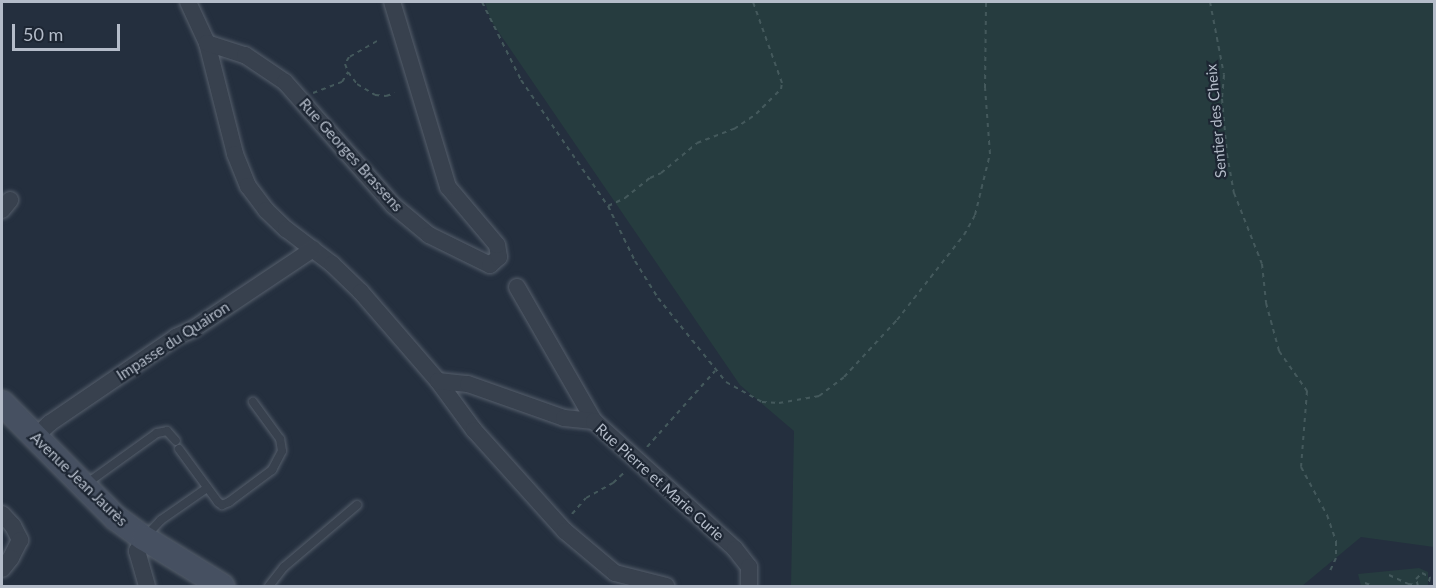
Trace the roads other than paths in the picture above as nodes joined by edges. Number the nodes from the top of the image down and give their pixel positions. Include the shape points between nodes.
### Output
1 (188, 2) edge
2 (392, 2) edge
3 (207, 43) junction
4 (313, 249) junction
5 (517, 287) dead end
6 (438, 381) junction
7 (253, 402) dead end
8 (2, 403) edge
9 (594, 421) junction
10 (35, 437) junction
11 (84, 486) junction
12 (207, 488) junction
13 (357, 505) dead end
14 (2, 514) edge
15 (144, 538) junction
16 (2, 569) edge
17 (147, 586) edge
18 (222, 586) edge
19 (269, 586) edge
20 (666, 586) edge
21 (749, 586) edge

1 - 3 street
2 - 3 street, Rue Georges Brassens via 448,187 497,245 497,261 490,265 429,235 393,205 285,82 245,55
3 - 4 street via 248,186 267,210
4 - 6 street via 361,292
4 - 10 street, Impasse du Quairon via 176,337
5 - 9 street
6 - 9 street, Rue Pierre et Marie Curie via 468,384 564,418
6 - 20 street via 482,439 565,531 615,573
7 - 12 lane via 283,445 277,463 222,505
8 - 10 main road, Avenue Jean Jaurès
9 - 21 street, Rue Pierre et Marie Curie via 735,549 749,567
10 - 11 main road, Avenue Jean Jaurès
11 - 12 lane via 157,433 167,431
11 - 15 main road, Avenue Jean Jaurès via 116,518
12 - 15 lane via 161,520
13 - 19 lane via 284,567
14 - 16 street via 20,540
15 - 17 street via 137,551
15 - 18 main road, Avenue Jean Jaurès

